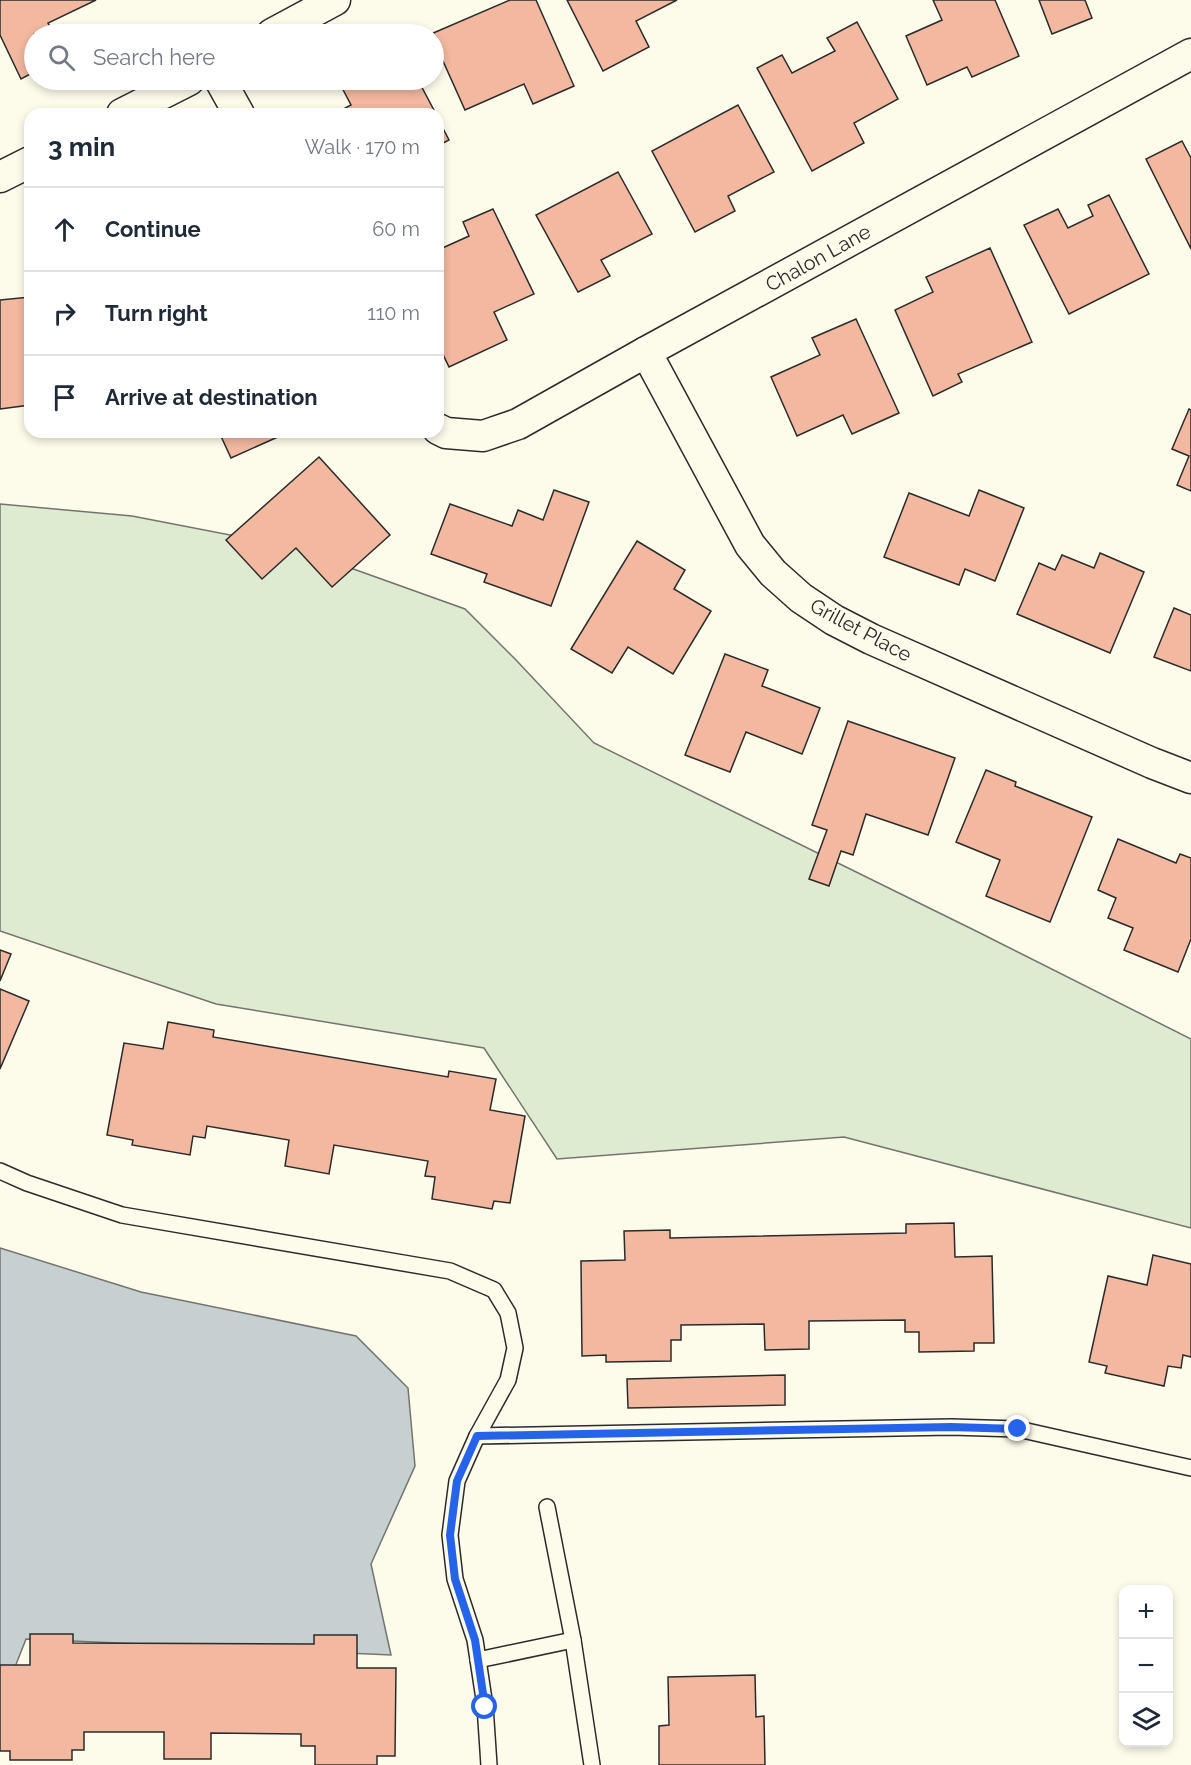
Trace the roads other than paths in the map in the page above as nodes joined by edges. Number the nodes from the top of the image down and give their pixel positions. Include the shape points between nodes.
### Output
1 (334, 0) edge
2 (290, 24) edge
3 (1191, 54) edge
4 (169, 90) edge
5 (226, 90) edge
6 (134, 108) edge
7 (236, 108) edge
8 (24, 165) edge
9 (0, 177) edge
10 (646, 352) junction
11 (444, 432) edge
12 (1191, 778) edge
13 (0, 1171) edge
14 (477, 1436) junction
15 (1191, 1468) edge
16 (547, 1507) dead end
17 (573, 1640) junction
18 (478, 1660) junction
19 (489, 1765) edge
20 (592, 1765) edge

1 - 2 street
3 - 10 street, Chalon Lane
4 - 6 street
5 - 7 street
8 - 9 street
10 - 11 street, Chalon Lane via 518,424 483,436
10 - 12 street, Grillet Place via 750,544 773,573 801,598 871,639
13 - 14 lane via 122,1215 450,1271 494,1290 508,1313 515,1348 508,1380
14 - 15 lane via 1018,1429
14 - 18 lane via 457,1481 450,1535 455,1579
16 - 17 lane
17 - 18 lane
17 - 20 lane
18 - 19 lane

